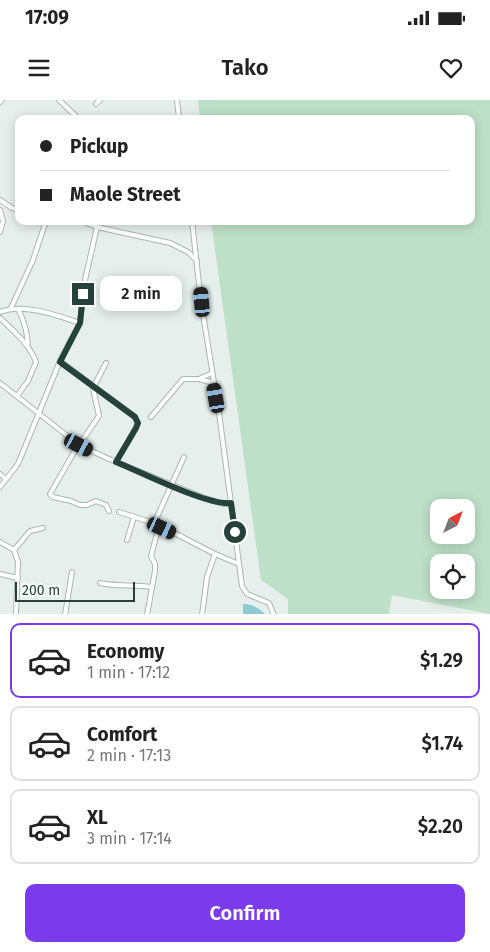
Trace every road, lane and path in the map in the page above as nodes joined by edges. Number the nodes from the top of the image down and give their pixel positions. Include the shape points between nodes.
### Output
1 (59, 100) edge
2 (100, 100) edge
3 (177, 100) edge
4 (96, 104) dead end
5 (76, 115) edge
6 (179, 115) edge
7 (0, 200) edge
8 (15, 209) edge
9 (0, 210) edge
10 (45, 225) edge
11 (91, 225) edge
12 (193, 225) edge
13 (97, 227) junction
14 (0, 232) edge
15 (198, 262) junction
16 (11, 308) junction
17 (18, 309) junction
18 (0, 312) edge
19 (0, 318) edge
20 (80, 323) junction
21 (28, 347) junction
22 (60, 362) junction
23 (106, 363) dead end
24 (212, 372) junction
25 (199, 379) junction
26 (0, 383) edge
27 (214, 383) junction
28 (94, 385) junction
29 (17, 396) junction
30 (38, 412) junction
31 (150, 417) dead end
32 (79, 445) junction
33 (184, 457) dead end
34 (116, 462) junction
35 (0, 474) edge
36 (6, 479) junction
37 (172, 485) junction
38 (0, 487) edge
39 (231, 503) junction
40 (108, 511) dead end
41 (119, 512) dead end
42 (134, 517) junction
43 (158, 525) junction
44 (43, 528) dead end
45 (128, 540) dead end
46 (0, 542) edge
47 (14, 550) junction
48 (215, 554) junction
49 (239, 564) junction
50 (72, 572) dead end
51 (0, 574) edge
52 (18, 578) junction
53 (100, 583) dead end
54 (152, 587) junction
55 (16, 614) edge
56 (65, 614) edge
57 (147, 614) edge
58 (202, 614) edge
59 (274, 614) edge

1 - 5 street
2 - 4 street
3 - 6 street
7 - 8 street
9 - 14 street via 3,221
10 - 16 street
11 - 13 street
12 - 15 street
13 - 15 street via 170,243 188,252
13 - 20 street via 84,280
15 - 24 street
16 - 17 street
16 - 18 street
17 - 20 street via 52,314
17 - 21 street via 27,332
19 - 21 street
20 - 22 street
21 - 29 street via 36,362 28,382
22 - 28 street
22 - 30 street
23 - 28 street
24 - 25 street
24 - 27 street
25 - 27 street
25 - 31 street via 182,379
26 - 29 street
27 - 39 street
28 - 32 street via 99,416
28 - 34 street via 135,417 138,423
29 - 30 street
30 - 32 street
30 - 36 street via 18,464
32 - 34 street
32 - 40 street via 50,494 80,506 96,501 106,505
33 - 37 street
34 - 37 street
35 - 36 street
36 - 38 street
37 - 39 street via 223,504
37 - 43 street via 157,517
39 - 49 street
41 - 42 street
42 - 43 street
42 - 45 street
43 - 48 street
43 - 54 street via 151,556 155,564
44 - 47 street via 30,531
46 - 47 street
47 - 52 street
48 - 49 street
48 - 58 street via 207,577
49 - 59 street via 244,590 269,603
50 - 56 street
51 - 52 street
52 - 55 street
53 - 54 street
54 - 57 street

